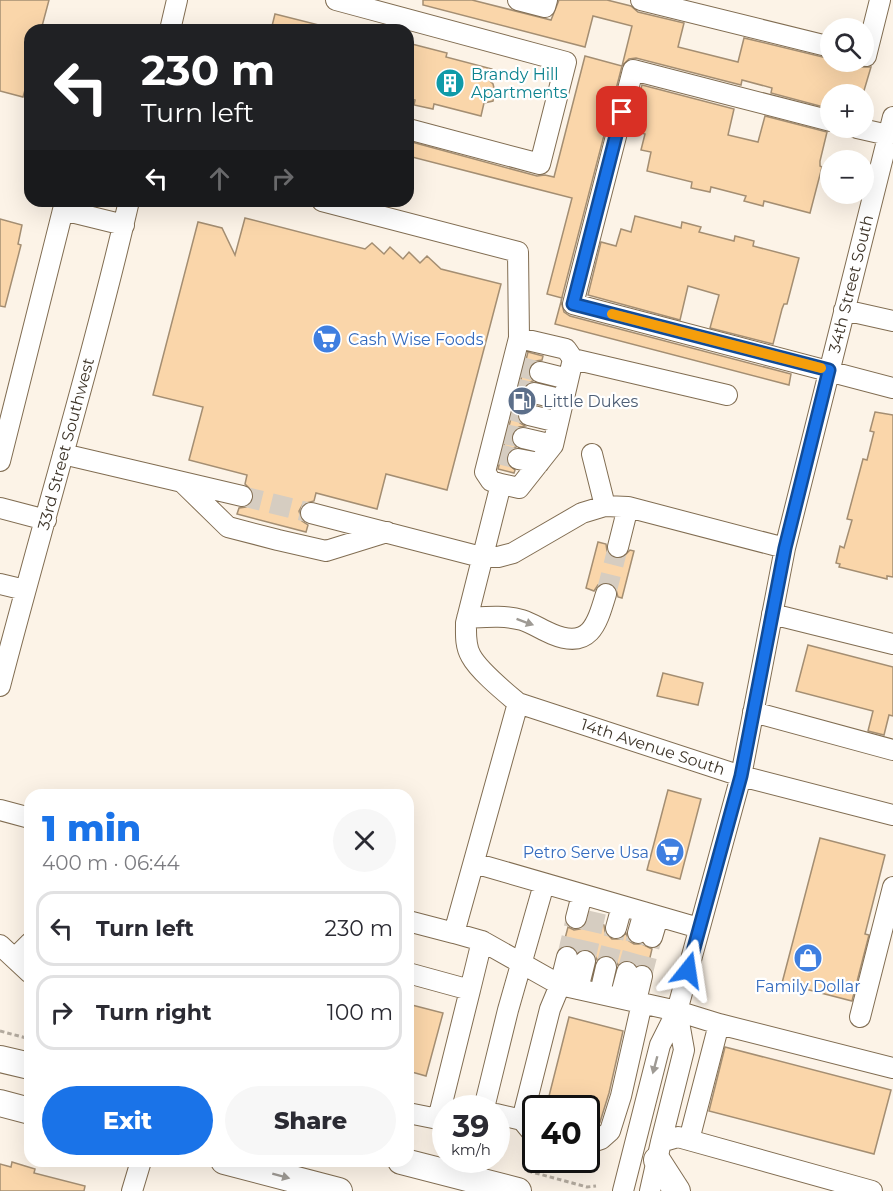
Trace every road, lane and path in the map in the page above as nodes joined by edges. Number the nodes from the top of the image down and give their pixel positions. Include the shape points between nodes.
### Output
1 (177, 0) edge
2 (336, 0) edge
3 (518, 0) edge
4 (547, 0) edge
5 (641, 0) edge
6 (880, 0) edge
7 (171, 24) edge
8 (874, 24) edge
9 (820, 44) edge
10 (820, 118) edge
11 (890, 126) edge
12 (874, 127) edge
13 (414, 131) edge
14 (128, 207) edge
15 (345, 207) edge
16 (123, 225) junction
17 (844, 310) junction
18 (893, 321) edge
19 (519, 338) junction
20 (573, 359) junction
21 (524, 368) junction
22 (829, 370) junction
23 (568, 379) junction
24 (893, 388) edge
25 (519, 389) junction
26 (727, 395) dead end
27 (564, 400) junction
28 (513, 411) junction
29 (558, 422) junction
30 (507, 435) junction
31 (553, 445) junction
32 (63, 454) junction
33 (592, 454) dead end
34 (518, 459) tunnel mouth
35 (0, 461) edge
36 (540, 463) junction
37 (183, 483) junction
38 (501, 484) junction
39 (242, 496) tunnel mouth
40 (605, 506) junction
41 (628, 507) junction
42 (0, 508) edge
43 (311, 513) tunnel mouth
44 (46, 520) junction
45 (387, 532) junction
46 (618, 547) tunnel mouth
47 (785, 548) junction
48 (482, 557) junction
49 (0, 584) edge
50 (25, 590) junction
51 (606, 594) tunnel mouth
52 (772, 614) junction
53 (467, 618) junction
54 (893, 644) edge
55 (0, 686) edge
56 (518, 703) junction
57 (753, 712) junction
58 (893, 750) edge
59 (741, 776) junction
60 (0, 810) edge
61 (893, 815) edge
62 (24, 816) edge
63 (474, 863) junction
64 (544, 884) junction
65 (893, 887) edge
66 (582, 895) junction
67 (622, 906) junction
68 (651, 914) junction
69 (576, 918) tunnel mouth
70 (414, 923) edge
71 (616, 928) tunnel mouth
72 (699, 928) junction
73 (454, 933) junction
74 (645, 935) tunnel mouth
75 (482, 941) junction
76 (0, 945) edge
77 (24, 949) edge
78 (15, 958) junction
79 (576, 959) tunnel mouth
80 (521, 964) junction
81 (24, 967) edge
82 (606, 967) tunnel mouth
83 (634, 974) tunnel mouth
84 (414, 975) edge
85 (569, 987) junction
86 (470, 990) junction
87 (600, 993) junction
88 (633, 1001) junction
89 (677, 1011) junction
90 (860, 1017) dead end
91 (719, 1024) junction
92 (0, 1031) edge
93 (24, 1037) edge
94 (0, 1059) edge
95 (24, 1065) edge
96 (893, 1068) edge
97 (447, 1095) edge
98 (487, 1095) edge
99 (535, 1095) edge
100 (0, 1104) edge
101 (24, 1110) edge
102 (414, 1114) edge
103 (432, 1118) edge
104 (600, 1139) edge
105 (689, 1140) junction
106 (659, 1151) junction
107 (414, 1163) edge
108 (139, 1167) edge
109 (247, 1167) edge
110 (518, 1180) edge
111 (596, 1186) dead end
112 (588, 1189) edge
113 (132, 1191) edge
114 (339, 1191) edge
115 (623, 1191) edge
116 (650, 1191) edge
117 (677, 1191) edge
118 (873, 1191) edge

1 - 7 street
2 - 13 street via 566,62 540,164
3 - 4 street via 545,7
5 - 9 street
6 - 8 street
10 - 22 street via 633,70 573,304
11 - 12 street
11 - 17 street, 34th Street South
14 - 16 street, 33rd Street Southwest
15 - 19 street via 518,252
16 - 32 street, 33rd Street Southwest
16 - 35 street via 63,210
17 - 18 street
17 - 22 street, 34th Street South
19 - 20 street via 566,349
19 - 21 street
20 - 23 street
20 - 26 street
21 - 23 street
21 - 25 street
22 - 24 street
22 - 47 street, 34th Street South
23 - 27 street
25 - 27 street
25 - 28 street
27 - 29 street
28 - 29 street
28 - 30 street
29 - 31 street
30 - 31 street
30 - 38 street via 485,472 491,482
31 - 36 street
32 - 37 street
32 - 44 street, 33rd Street Southwest
33 - 40 street
34 - 36 street
36 - 38 street via 519,488
37 - 39 street
37 - 45 street via 228,527 278,540 326,551
38 - 48 street, 14th Avenue South
40 - 41 street
40 - 48 street via 582,513 513,553 498,558
41 - 46 street
41 - 47 street
42 - 44 street
43 - 45 street
44 - 50 street, 33rd Street Southwest
45 - 48 street
47 - 52 street, 34th Street South
48 - 53 street, 14th Avenue South
49 - 50 street
50 - 55 street, 33rd Street Southwest
53 -> 51 street via 524,620 553,635 574,640 592,630
52 - 54 street
52 - 57 street, 34th Street South
53 - 56 street, 14th Avenue South via 466,640 471,656
56 - 59 street, 14th Avenue South
56 - 63 street
57 - 58 street
57 - 59 street, 34th Street South
59 - 61 street, 14th Avenue South
59 - 72 street, 34th Street South
60 - 62 street
63 - 64 street
63 - 73 street
64 - 66 street
64 - 80 street
65 - 90 street
66 - 67 street
66 - 69 street
67 - 68 street
67 - 71 street
68 - 72 street
68 - 74 street
70 - 73 street
72 - 89 street, 34th Street South
73 - 75 street
75 - 80 street
75 - 86 street
76 - 78 street
77 - 78 street
78 - 81 street
79 - 85 street
80 - 85 street
80 - 98 street
82 - 87 street
83 - 88 street
84 - 86 street
85 - 87 street
85 - 99 street via 550,1010
86 - 97 street
87 - 88 street
88 - 89 street
88 - 104 street via 621,1096 610,1131
89 - 91 street
89 - 106 street, 34th Street South via 684,1050
89 -> 115 street, 34th Street South via 660,1045
91 - 96 street
91 - 105 street
92 - 93 path
94 - 95 main road
100 - 101 main road
102 - 103 street
105 - 106 street via 678,1137
105 - 118 street
106 - 116 street, 34th Street South
106 - 117 main road
107 - 110 main road
108 - 113 street
109 -> 114 main road
110 - 112 path
111 - 112 path

